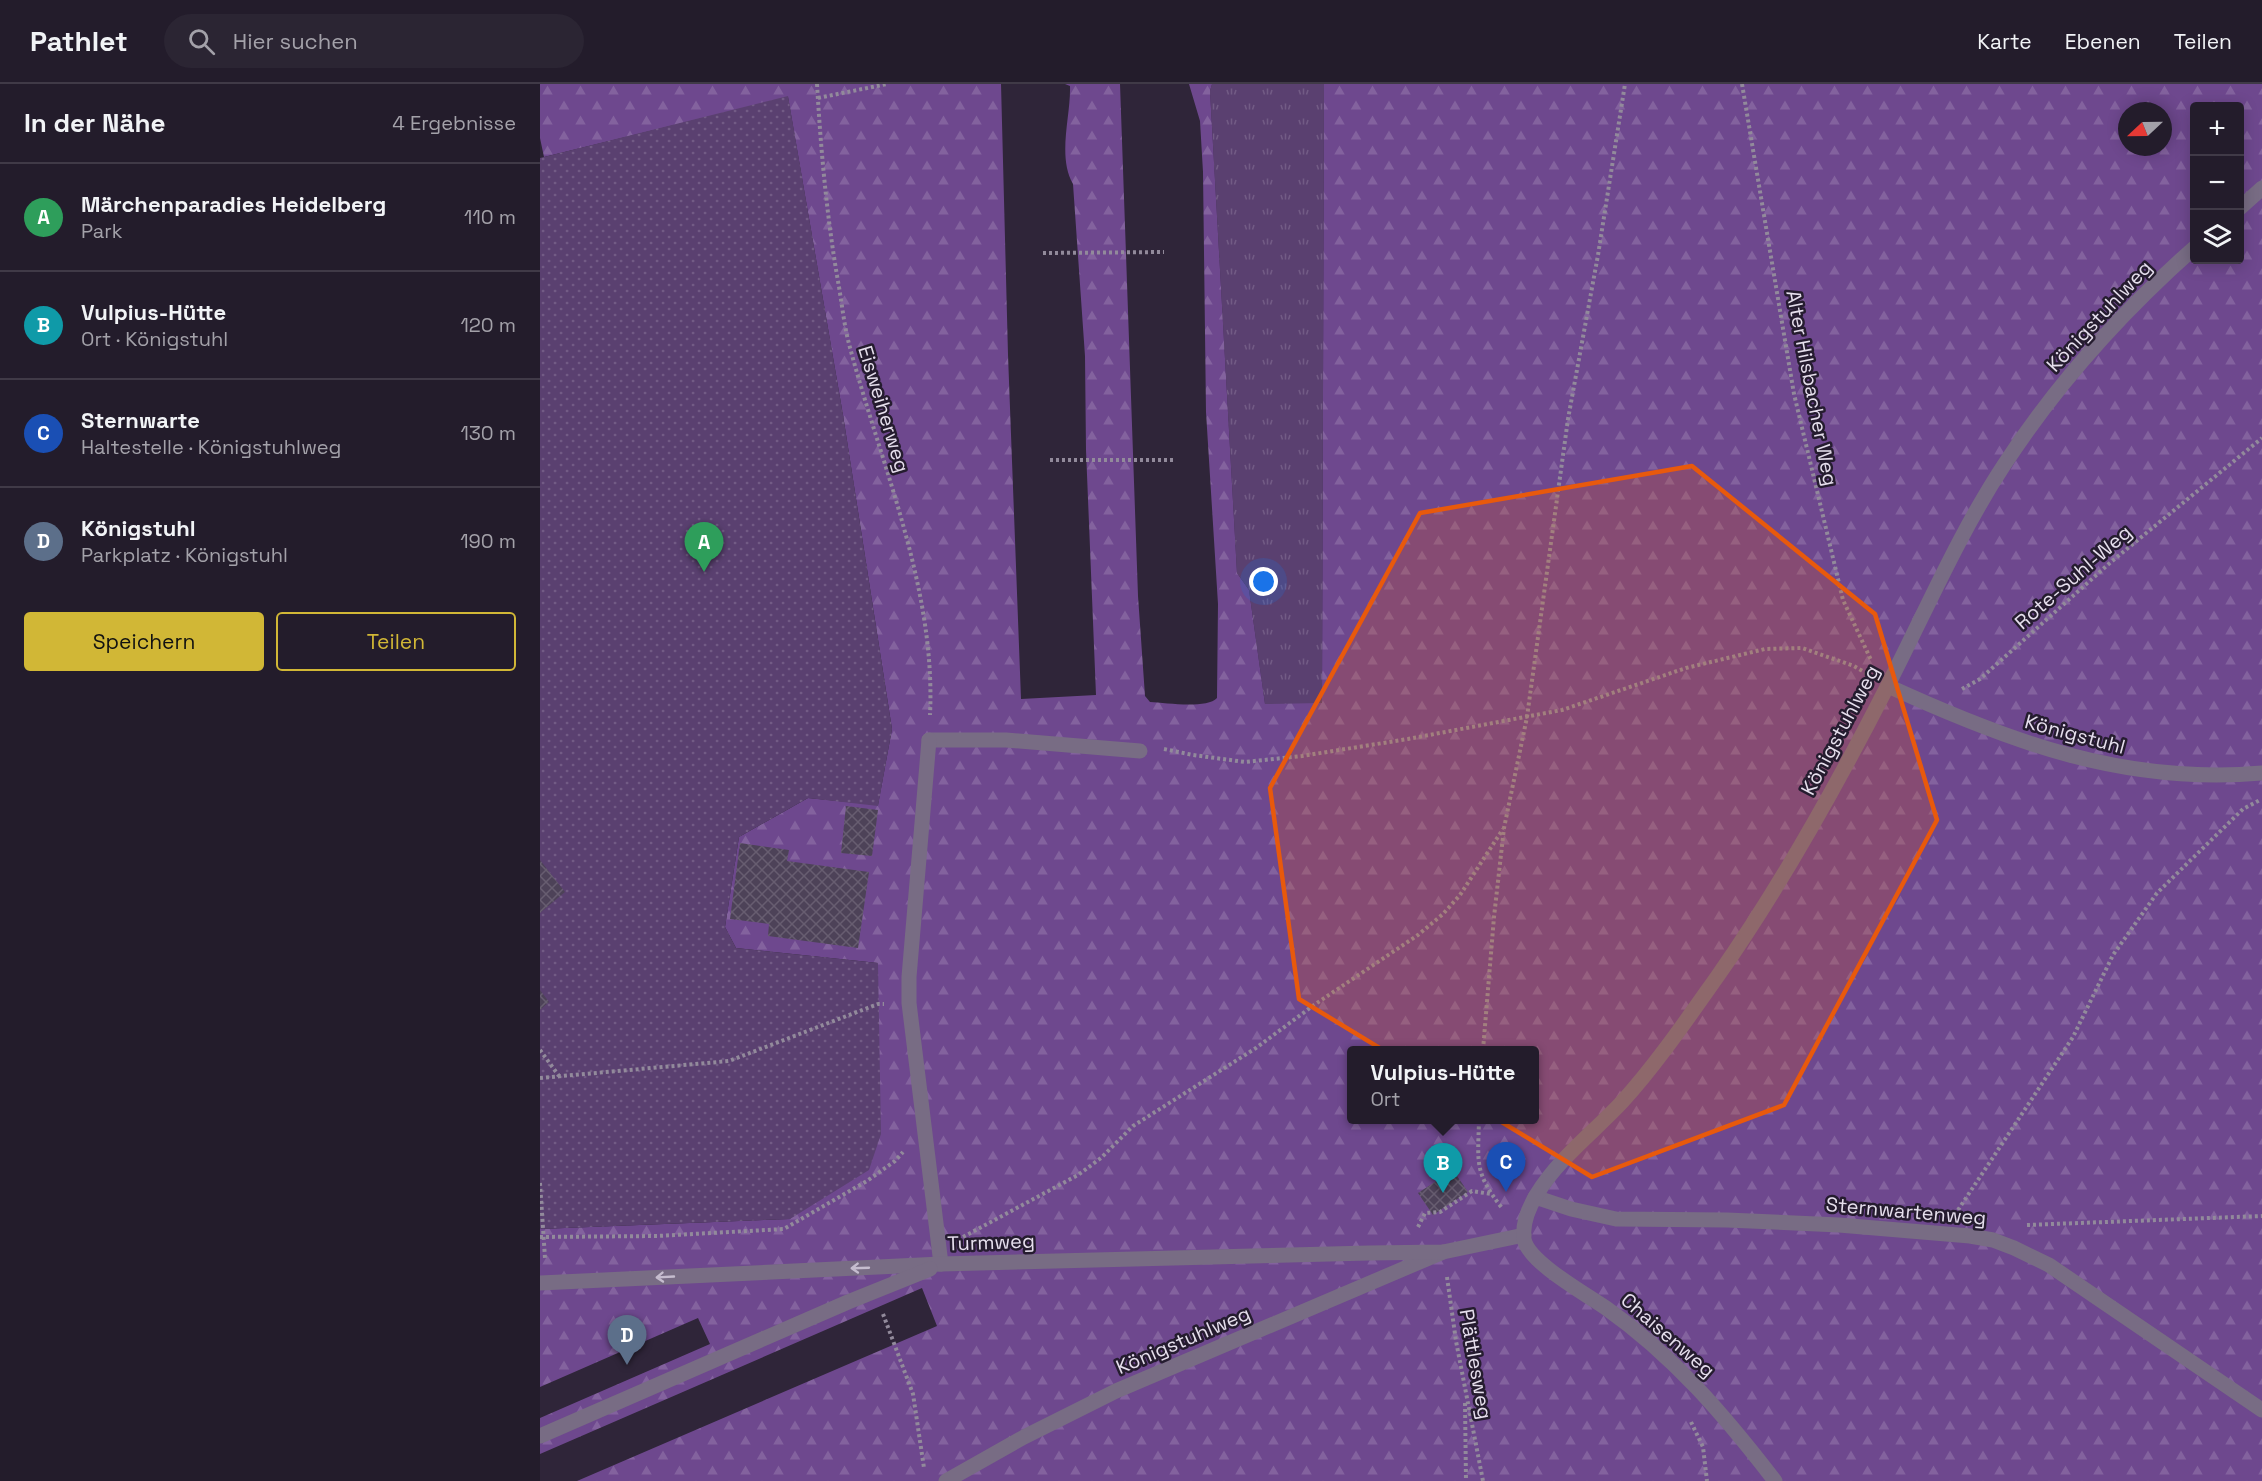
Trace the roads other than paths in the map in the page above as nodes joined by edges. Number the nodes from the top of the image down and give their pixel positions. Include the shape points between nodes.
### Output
1 (2262, 188) edge
2 (2244, 204) edge
3 (2190, 252) edge
4 (1888, 686) junction
5 (1140, 751) dead end
6 (2262, 773) edge
7 (1535, 1197) junction
8 (1524, 1235) junction
9 (1443, 1252) junction
10 (941, 1264) junction
11 (540, 1283) edge
12 (2262, 1410) edge
13 (540, 1436) edge
14 (946, 1481) edge
15 (1775, 1481) edge

1 - 2 street
3 - 4 street, Königstuhlweg via 2129,311 2030,427 1981,503
4 - 6 street, Königstuhl via 2000,735 2113,767 2180,775
4 - 7 street, Königstuhlweg via 1800,849 1732,956 1624,1100
5 - 10 street via 1006,740 929,740 909,1003
7 - 8 street, Königstuhlweg
7 - 12 street, Sternwartenweg via 1616,1219 1839,1225 1993,1240 2049,1265
8 - 9 street
8 - 15 street, Chaisenweg via 1533,1257 1654,1345 1682,1371 1709,1398
9 - 10 street, Turmweg
9 - 14 street, Königstuhlweg via 1116,1392
10 -> 11 street, Turmweg
10 - 13 street

